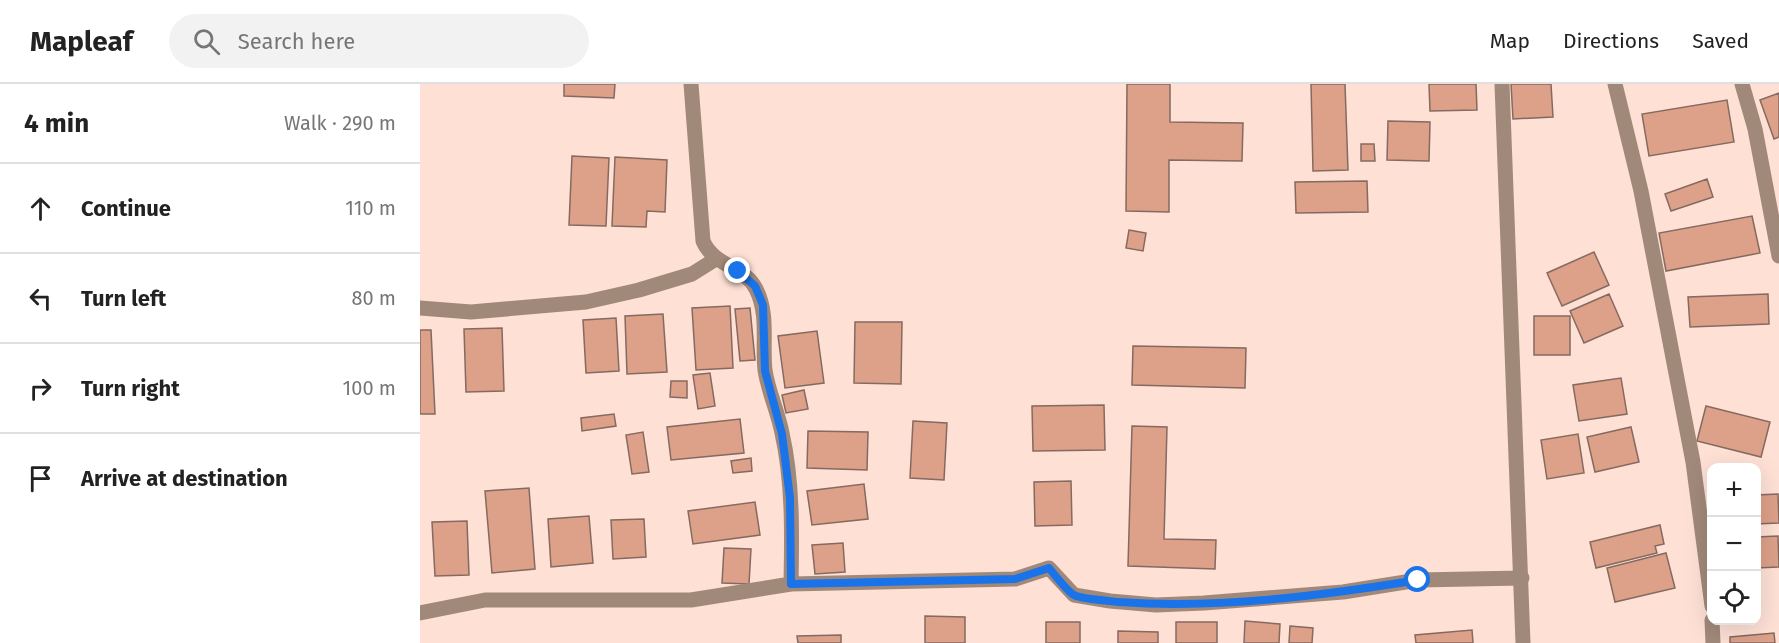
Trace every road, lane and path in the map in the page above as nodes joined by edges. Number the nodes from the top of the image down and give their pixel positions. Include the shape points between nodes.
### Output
1 (692, 84) edge
2 (1502, 84) edge
3 (1615, 84) edge
4 (1742, 84) edge
5 (1779, 256) edge
6 (716, 259) junction
7 (420, 308) edge
8 (1708, 571) edge
9 (1522, 578) junction
10 (791, 584) junction
11 (420, 613) edge
12 (1712, 625) edge
13 (1523, 643) edge
14 (1713, 643) edge

1 - 6 street via 703,241
2 - 9 street
3 - 8 street via 1641,191 1693,462
4 - 5 street via 1755,129
6 - 7 street via 692,274 586,302 471,312
6 - 10 street via 755,286 763,305 765,371 782,434 790,498
9 - 10 street via 1418,580 1343,592 1156,604 1074,595 1049,568 1015,579
9 - 13 street
10 - 11 street via 691,600 485,600
12 - 14 street

